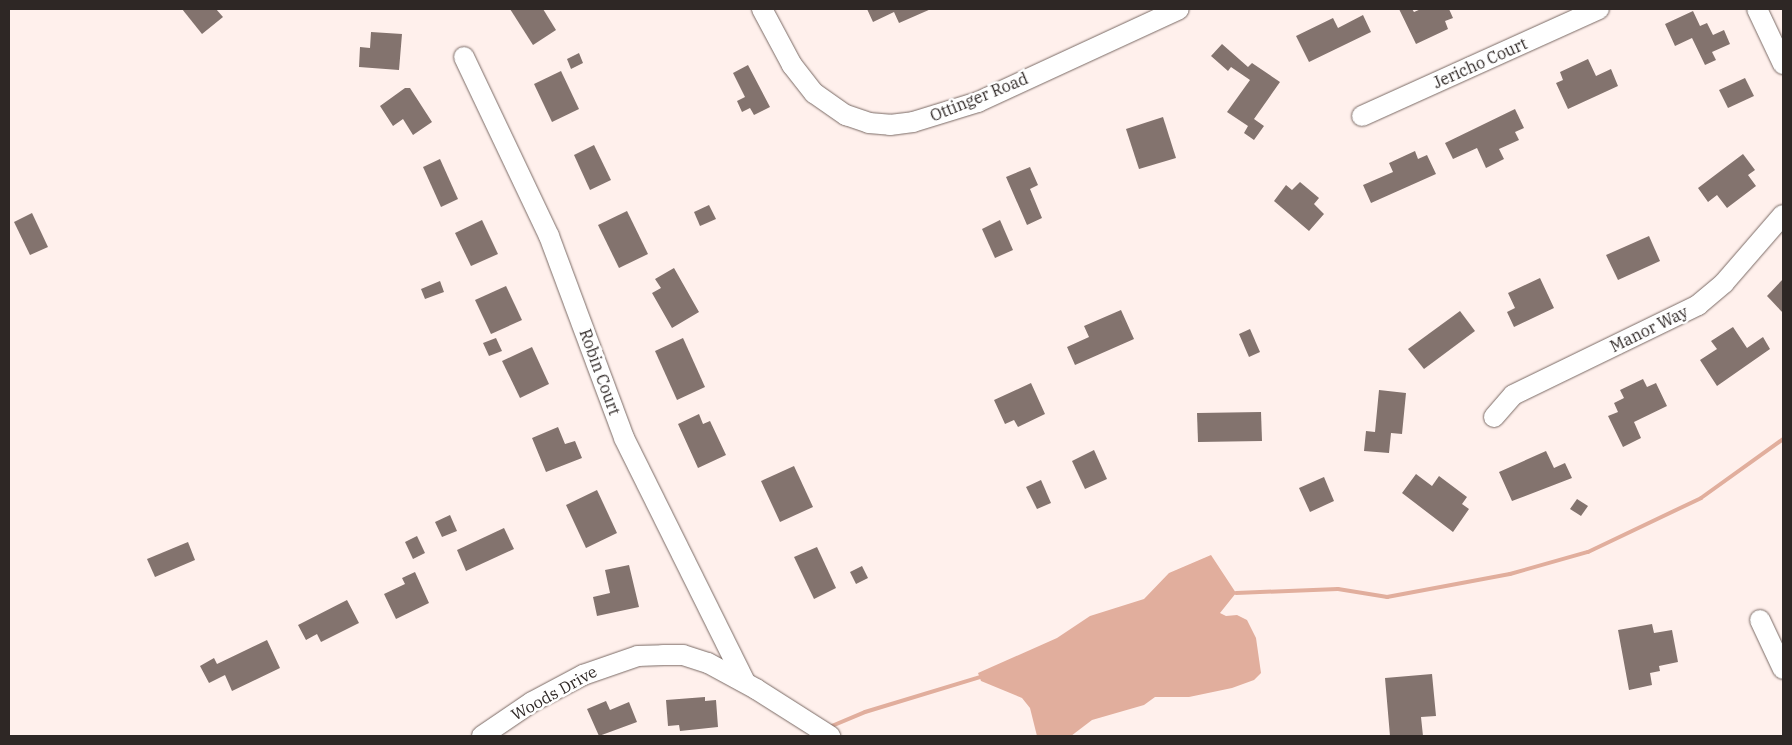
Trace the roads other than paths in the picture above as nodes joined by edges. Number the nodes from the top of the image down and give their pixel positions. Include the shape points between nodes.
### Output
1 (762, 9) edge
2 (1179, 9) edge
3 (1599, 9) edge
4 (1757, 9) edge
5 (464, 57) dead end
6 (1783, 64) edge
7 (1362, 116) dead end
8 (1783, 215) edge
9 (1494, 417) dead end
10 (1760, 620) dead end
11 (1783, 669) edge
12 (745, 682) junction
13 (482, 736) edge
14 (830, 736) edge

1 - 2 street, Ottinger Road via 792,65 814,93 846,115 869,123 890,125 913,122 978,102
3 - 7 street, Jericho Court
4 - 6 street
5 - 12 street, Robin Court via 549,236 624,438
8 - 9 street, Manor Way via 1724,283 1698,305 1513,395
10 - 11 street
12 - 13 street, Woods Drive via 708,663 684,656 638,656 577,678 532,702
12 - 14 street, Woods Drive

